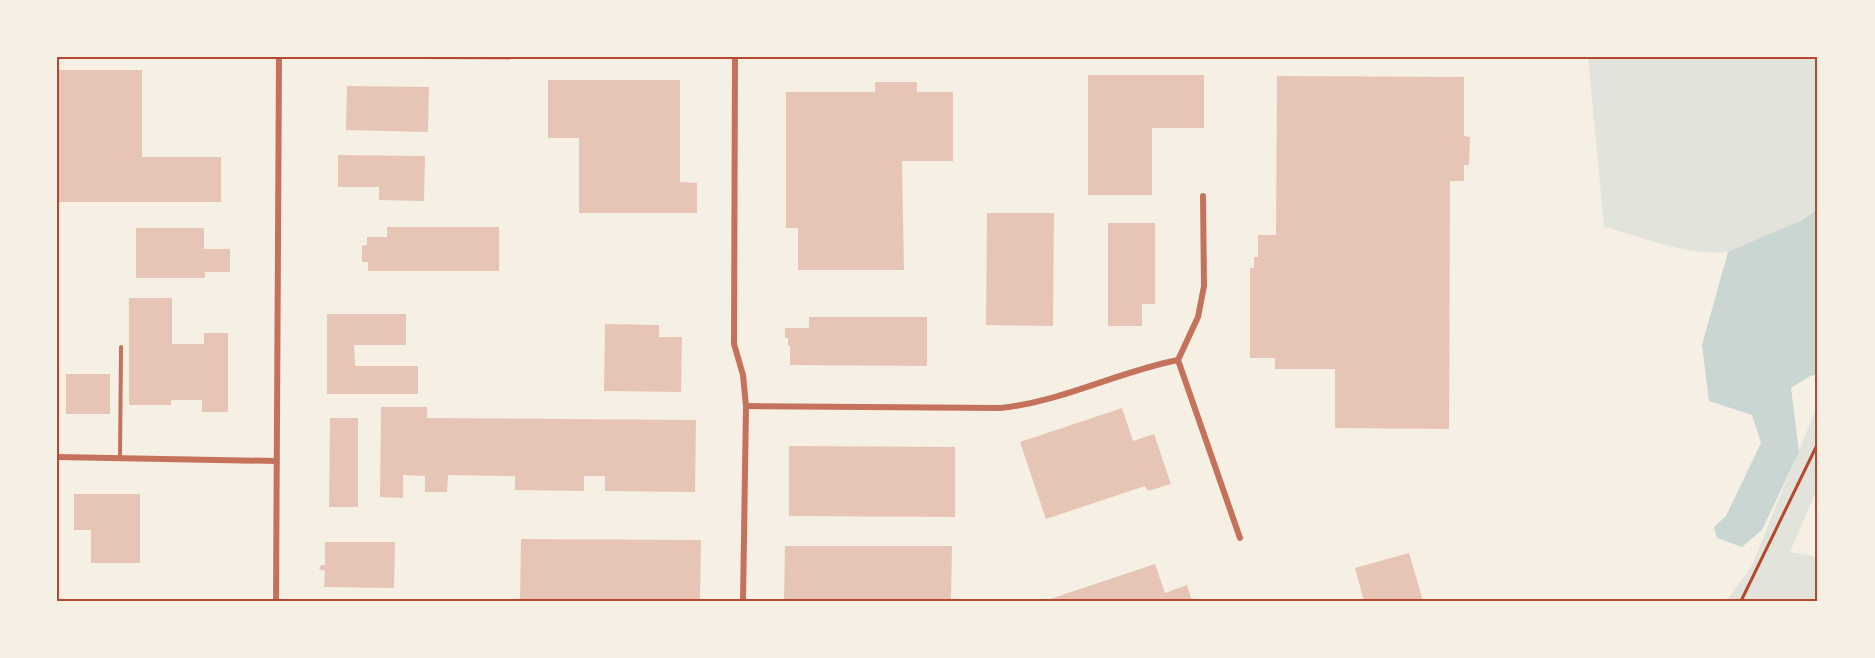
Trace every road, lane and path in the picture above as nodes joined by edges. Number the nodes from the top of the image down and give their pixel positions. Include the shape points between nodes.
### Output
1 (279, 57) edge
2 (735, 57) edge
3 (1203, 196) dead end
4 (121, 347) dead end
5 (1178, 360) junction
6 (746, 406) junction
7 (1818, 443) edge
8 (57, 457) edge
9 (120, 458) junction
10 (275, 461) junction
11 (1240, 538) dead end
12 (276, 601) edge
13 (743, 601) edge
14 (1741, 601) edge

1 - 10 street
2 - 6 street via 734,344
3 - 5 street via 1204,286 1198,317
4 - 9 lane
5 - 6 street via 1145,366 1028,405
5 - 11 street
6 - 13 street
7 - 14 path
8 - 9 street
9 - 10 street
10 - 12 street

